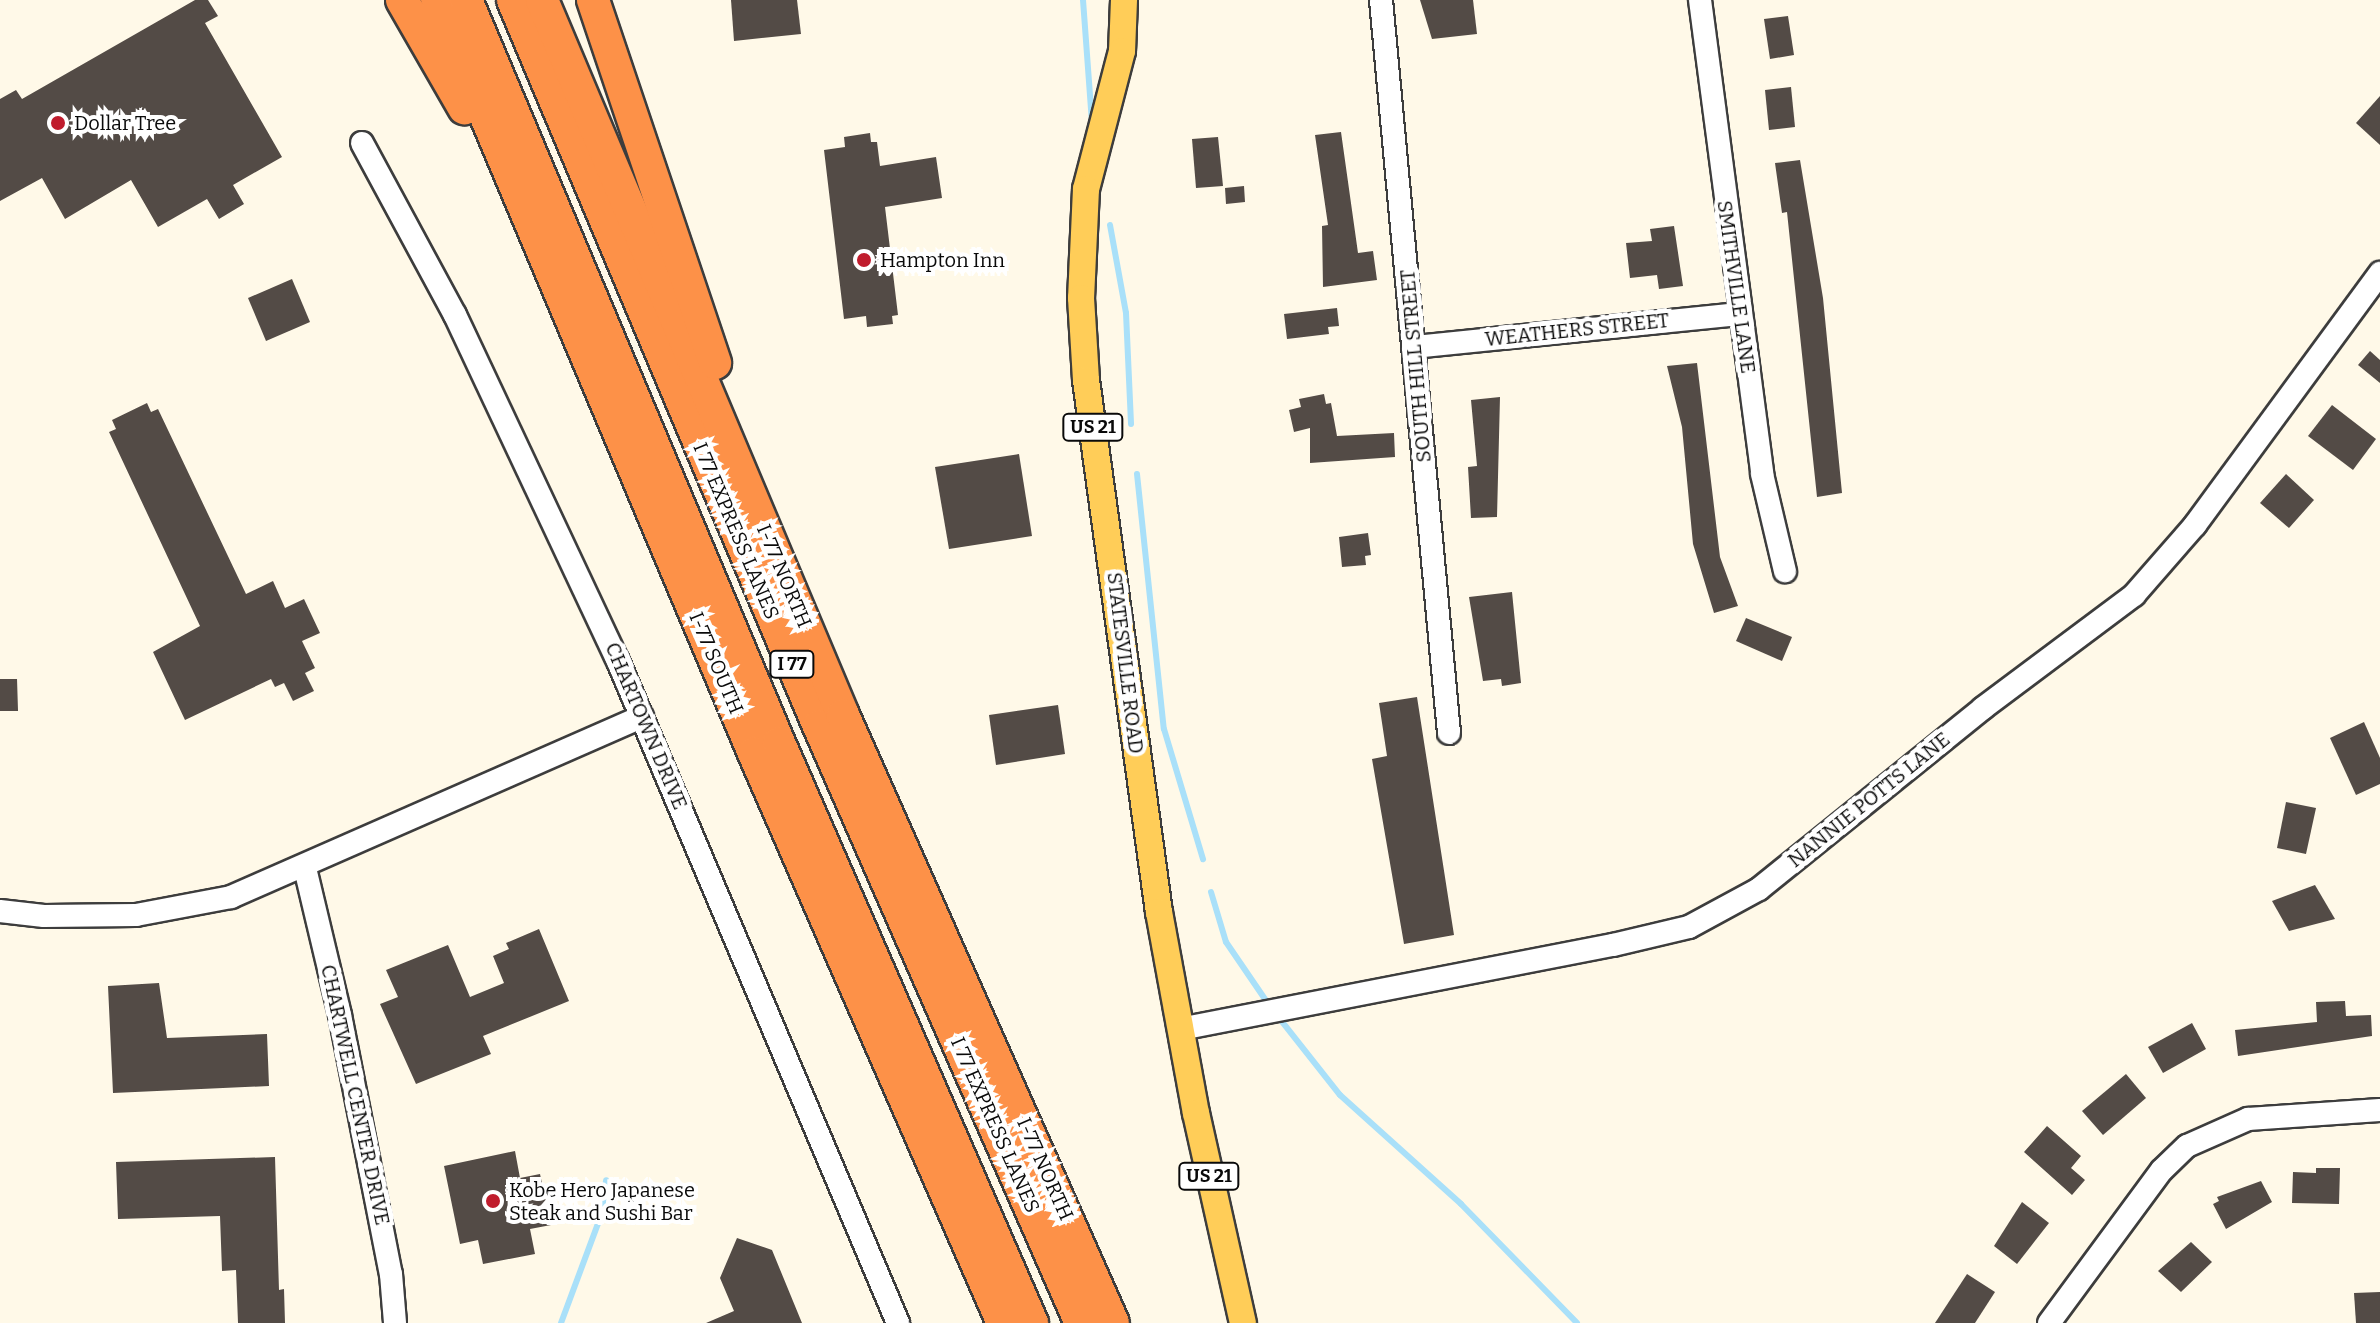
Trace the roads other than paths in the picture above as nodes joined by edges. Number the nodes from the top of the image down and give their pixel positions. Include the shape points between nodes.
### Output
1 (402, 0) edge
2 (437, 0) edge
3 (466, 0) edge
4 (513, 0) edge
5 (542, 0) edge
6 (593, 0) edge
7 (1124, 0) edge
8 (1381, 0) edge
9 (1700, 0) edge
10 (362, 143) dead end
11 (531, 224) junction
12 (2380, 273) edge
13 (1740, 314) junction
14 (1414, 347) junction
15 (770, 542) junction
16 (1785, 571) dead end
17 (642, 717) junction
18 (1449, 733) dead end
19 (305, 868) junction
20 (0, 911) edge
21 (1180, 1029) junction
22 (2380, 1110) edge
23 (395, 1323) edge
24 (898, 1323) edge
25 (1003, 1323) edge
26 (1032, 1323) edge
27 (1081, 1323) edge
28 (1113, 1323) edge
29 (1243, 1323) edge
30 (2049, 1323) edge

1 - 11 highway
2 - 11 highway, I-77 SOUTH
3 - 26 highway, I 77 via 779,743
4 - 27 highway, I 77 EXPRESS LANES / I 77 via 812,711
5 - 15 highway, I-77 NORTH / I 77
6 - 15 highway
7 - 21 main road, STATESVILLE ROAD / US 21 via 1122,51 1086,189 1081,298 1086,380 1134,735
8 - 14 street, SOUTH HILL STREET
9 - 13 street, SMITHVILLE LANE
10 - 17 street, CHARTOWN DRIVE via 469,344
11 - 25 highway, I-77 SOUTH
12 - 21 street, NANNIE POTTS LANE via 2195,525 2134,595 1983,708 1759,889 1689,927
13 - 14 street, WEATHERS STREET
13 - 16 street, SMITHVILLE LANE via 1768,512
14 - 18 street, SOUTH HILL STREET
15 - 28 highway, I-77 NORTH / I 77
17 - 19 street
17 - 24 street, CHARTOWN DRIVE
19 - 20 street via 231,897 136,915
19 - 23 street, CHARTWELL CENTER DRIVE via 340,1015 391,1274
21 - 29 main road, STATESVILLE ROAD / US 21
22 - 30 street via 2248,1119 2187,1146 2162,1170

